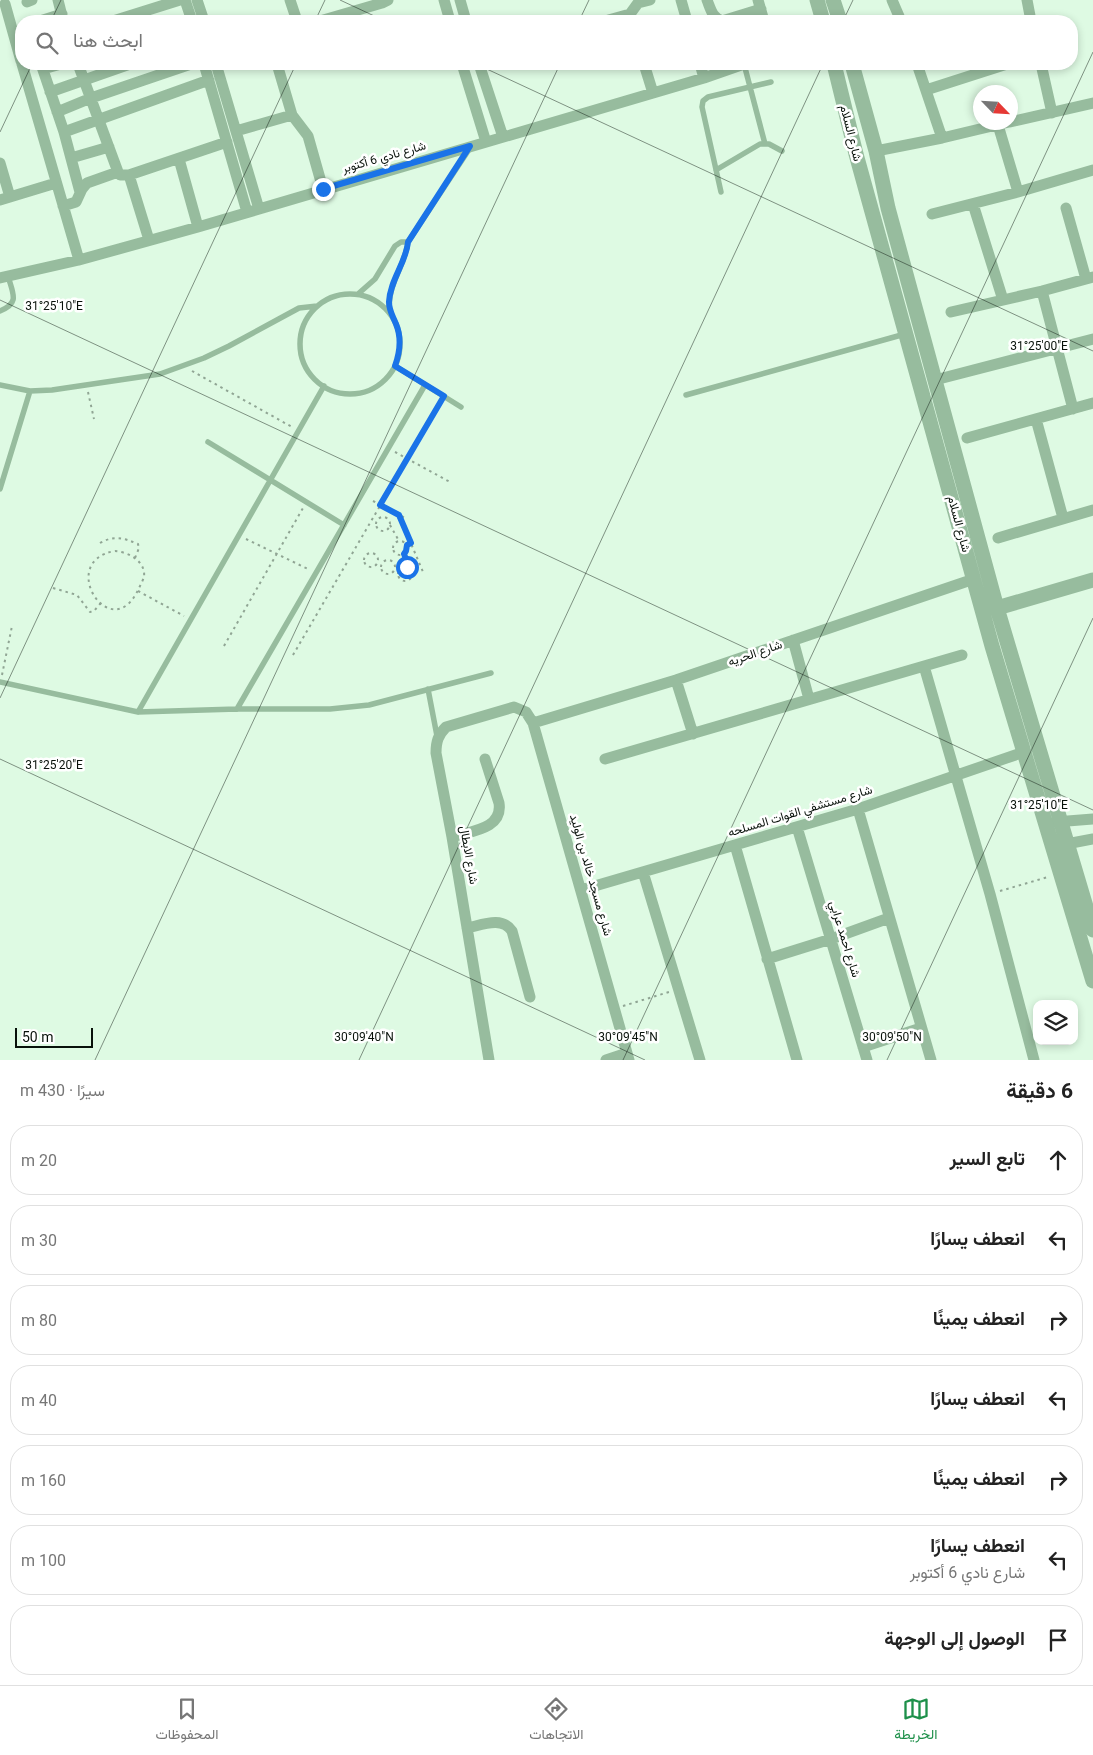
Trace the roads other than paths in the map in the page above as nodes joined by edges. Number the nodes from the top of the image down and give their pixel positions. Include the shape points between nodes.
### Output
1 (58, 0) edge
2 (180, 0) edge
3 (185, 0) edge
4 (197, 0) edge
5 (290, 0) edge
6 (388, 0) edge
7 (444, 0) edge
8 (460, 0) edge
9 (650, 0) edge
10 (681, 0) edge
11 (707, 0) edge
12 (817, 0) edge
13 (833, 0) edge
14 (892, 0) edge
15 (1030, 2) edge
16 (3, 3) edge
17 (759, 4) edge
18 (61, 15) edge
19 (132, 15) edge
20 (188, 15) edge
21 (202, 15) edge
22 (295, 15) edge
23 (341, 15) edge
24 (448, 15) edge
25 (464, 15) edge
26 (632, 15) edge
27 (685, 15) edge
28 (712, 15) edge
29 (735, 15) edge
30 (821, 15) edge
31 (838, 15) edge
32 (898, 15) edge
33 (1029, 15) edge
34 (15, 40) edge
35 (24, 70) edge
36 (43, 70) edge
37 (80, 70) edge
38 (113, 70) edge
39 (173, 70) edge
40 (206, 70) edge
41 (218, 70) edge
42 (279, 70) edge
43 (464, 70) edge
44 (481, 70) edge
45 (646, 70) edge
46 (702, 70) edge
47 (727, 70) edge
48 (746, 70) edge
49 (835, 70) edge
50 (854, 70) edge
51 (919, 70) edge
52 (988, 70) edge
53 (1042, 70) edge
54 (704, 78) junction
55 (84, 80) junction
56 (209, 80) junction
57 (771, 82) dead end
58 (750, 87) junction
59 (926, 90) junction
60 (50, 92) junction
61 (653, 92) junction
62 (91, 98) junction
63 (1093, 103) edge
64 (57, 112) junction
65 (1052, 112) junction
66 (292, 115) junction
67 (98, 119) junction
68 (1018, 120) edge
69 (976, 130) edge
70 (1007, 130) edge
71 (64, 132) junction
72 (236, 132) junction
73 (503, 137) junction
74 (942, 138) junction
75 (227, 142) junction
76 (486, 142) junction
77 (765, 144) junction
78 (470, 146) junction
79 (109, 147) junction
80 (782, 151) dead end
81 (876, 151) junction
82 (71, 158) junction
83 (179, 159) junction
84 (0, 163) edge
85 (716, 170) junction
86 (1093, 170) edge
87 (123, 174) junction
88 (56, 183) junction
89 (323, 189) junction
90 (80, 192) junction
91 (721, 192) dead end
92 (1018, 192) junction
93 (5, 198) edge
94 (973, 204) junction
95 (63, 206) junction
96 (1066, 208) dead end
97 (253, 210) junction
98 (880, 210) junction
99 (932, 214) dead end
100 (198, 226) junction
101 (149, 240) junction
102 (408, 242) junction
103 (79, 260) junction
104 (4, 277) edge
105 (1090, 278) edge
106 (1042, 291) junction
107 (358, 294) junction
108 (1002, 300) junction
109 (317, 306) junction
110 (0, 312) edge
111 (951, 312) dead end
112 (390, 314) junction
113 (907, 333) junction
114 (1093, 339) edge
115 (1057, 349) junction
116 (395, 366) junction
117 (935, 380) junction
118 (0, 385) edge
119 (425, 385) junction
120 (324, 386) junction
121 (30, 391) junction
122 (686, 394) dead end
123 (1093, 403) edge
124 (462, 407) dead end
125 (1072, 409) junction
126 (1036, 419) junction
127 (967, 438) dead end
128 (208, 442) dead end
129 (270, 480) junction
130 (0, 489) edge
131 (1093, 510) edge
132 (1063, 518) junction
133 (344, 525) junction
134 (998, 538) dead end
135 (974, 579) junction
136 (1093, 580) edge
137 (997, 608) junction
138 (793, 640) junction
139 (962, 655) dead end
140 (924, 666) junction
141 (490, 673) dead end
142 (676, 680) junction
143 (0, 683) edge
144 (428, 689) junction
145 (809, 699) junction
146 (237, 709) junction
147 (138, 712) junction
148 (533, 723) junction
149 (693, 734) junction
150 (437, 738) junction
151 (1024, 752) junction
152 (485, 759) dead end
153 (605, 759) dead end
154 (956, 776) junction
155 (858, 809) junction
156 (1093, 819) edge
157 (1060, 822) junction
158 (1045, 824) junction
159 (797, 827) junction
160 (452, 837) junction
161 (1093, 839) edge
162 (1067, 844) junction
163 (734, 845) junction
164 (1052, 847) junction
165 (643, 872) junction
166 (581, 890) junction
167 (889, 918) junction
168 (467, 928) junction
169 (1093, 930) edge
170 (831, 939) junction
171 (767, 959) junction
172 (1093, 982) edge
173 (530, 997) dead end
174 (921, 1028) junction
175 (863, 1047) junction
176 (628, 1056) edge
177 (489, 1060) edge
178 (606, 1060) edge
179 (700, 1060) edge
180 (797, 1060) edge
181 (867, 1060) edge
182 (931, 1060) edge
183 (1034, 1060) edge

1 - 18 street
2 - 19 street
3 - 20 street
4 - 21 street
5 - 22 street
6 - 23 street
7 - 24 street
8 - 25 street
9 - 26 street via 638,4
10 - 27 street
11 - 28 street
12 - 30 street
13 - 31 street
14 - 32 street
15 - 33 street
16 - 34 street
17 - 29 street
35 - 88 street
36 - 60 street
37 - 55 street
38 - 55 street
39 - 62 street
40 - 56 street
41 - 72 street
42 - 66 street
43 - 76 street
44 - 73 street
45 - 61 street
46 - 54 street
47 - 54 street, شارع نادي 6 أكتوبر
48 - 58 lane
49 - 98 street, شارع السلام via 856,154
50 - 81 street, شارع السلام
51 - 59 street
52 - 59 street
53 - 65 street
54 - 61 street, شارع نادي 6 أكتوبر
55 - 60 street
55 - 62 street
56 - 67 street
56 - 75 street
57 - 58 lane
58 - 77 lane
58 - 85 lane via 703,101
59 - 74 street
60 - 64 street
61 - 73 street, شارع نادي 6 أكتوبر
62 - 64 street
62 - 67 street
63 - 65 street
64 - 71 street
65 - 68 street
66 - 72 street
66 - 89 street via 308,136
67 - 71 street
67 - 79 street
69 - 74 street
70 - 92 street
71 - 82 street
72 - 97 street
73 - 76 street, شارع نادي 6 أكتوبر
74 - 81 street
75 - 83 street
75 - 97 street
76 - 78 street, شارع نادي 6 أكتوبر
77 - 80 lane
77 - 85 lane
78 - 89 street, شارع نادي 6 أكتوبر
78 - 102 lane
79 - 82 street
79 - 87 street
81 - 98 street, شارع السلام
82 - 90 street
83 - 87 street
83 - 100 street
84 - 93 street
85 - 91 lane
86 - 92 street
87 - 90 street via 87,183
87 - 101 street
88 - 93 street
88 - 95 street
89 - 97 street, شارع نادي 6 أكتوبر
90 - 95 street via 76,202
92 - 94 street
94 - 99 street
94 - 108 street
95 - 103 street
96 - 105 street
97 - 100 street, شارع نادي 6 أكتوبر
98 - 113 street, شارع السلام
98 - 117 street, شارع السلام
100 - 101 street, شارع نادي 6 أكتوبر
101 - 103 street, شارع نادي 6 أكتوبر
102 - 107 lane via 395,246 376,279
102 - 112 lane via 390,294
103 - 104 street, شارع نادي 6 أكتوبر
104 - 110 lane via 14,301
105 - 106 street
106 - 108 street
106 - 115 street
107 - 109 lane via 332,297
107 - 112 lane via 376,301
108 - 111 street
109 - 120 lane via 306,321 300,348 305,366
109 - 121 lane via 300,308 229,346 160,374
112 - 116 lane via 400,339
113 - 122 lane
113 - 135 street, شارع السلام
114 - 115 street
115 - 117 street
115 - 125 street
116 - 119 lane
116 - 120 lane via 384,381 359,393 341,393
117 - 137 street, شارع السلام
118 - 121 lane
119 - 124 lane
119 - 133 lane
120 - 129 lane
121 - 130 lane
123 - 125 street
125 - 126 street
126 - 127 street
126 - 132 street
128 - 129 lane
129 - 133 lane
129 - 147 lane
131 - 132 street
132 - 134 street
133 - 146 lane
135 - 138 street, شارع الحريه
135 - 151 street, شارع السلام
136 - 137 street
137 - 157 street, شارع السلام
138 - 142 street, شارع الحريه
138 - 145 street
139 - 140 street
140 - 145 street
140 - 154 street
141 - 144 lane
142 - 148 street, شارع الحريه
142 - 149 street
143 - 147 lane
144 - 146 lane via 356,708
144 - 150 lane
145 - 149 street
146 - 147 lane
148 - 150 street via 526,712 514,707 446,727
148 - 166 street, شارع مسجد خالد بن الوليد
149 - 153 street
150 - 160 street, شارع الابطال via 436,752
151 - 154 street, شارع مستشفي القوات المسلحه
151 - 158 street, شارع السلام
152 - 160 street via 499,802 499,816 489,826
154 - 155 street, شارع مستشفي القوات المسلحه
154 - 183 street
155 - 159 street, شارع مستشفي القوات المسلحه
155 - 167 street
156 - 157 street
157 - 158 street
157 - 162 street, شارع السلام
158 - 164 street, شارع السلام
159 - 163 street, شارع مستشفي القوات المسلحه
159 - 170 street, شارع احمد عرابي
160 - 168 street, شارع الابطال
161 - 162 street
162 - 164 street
162 - 169 street, شارع السلام
163 - 165 street, شارع مستشفي القوات المسلحه
163 - 171 street
164 - 172 street, شارع السلام
165 - 166 street, شارع مستشفي القوات المسلحه
165 - 179 street
166 - 176 street, شارع مسجد خالد بن الوليد
167 - 170 street
167 - 174 street
168 - 173 street via 498,922 509,926
168 - 177 street, شارع الابطال
170 - 171 street
170 - 175 street, شارع احمد عرابي
171 - 180 street
174 - 175 street
174 - 182 street
175 - 181 street, شارع احمد عرابي
176 - 178 street

